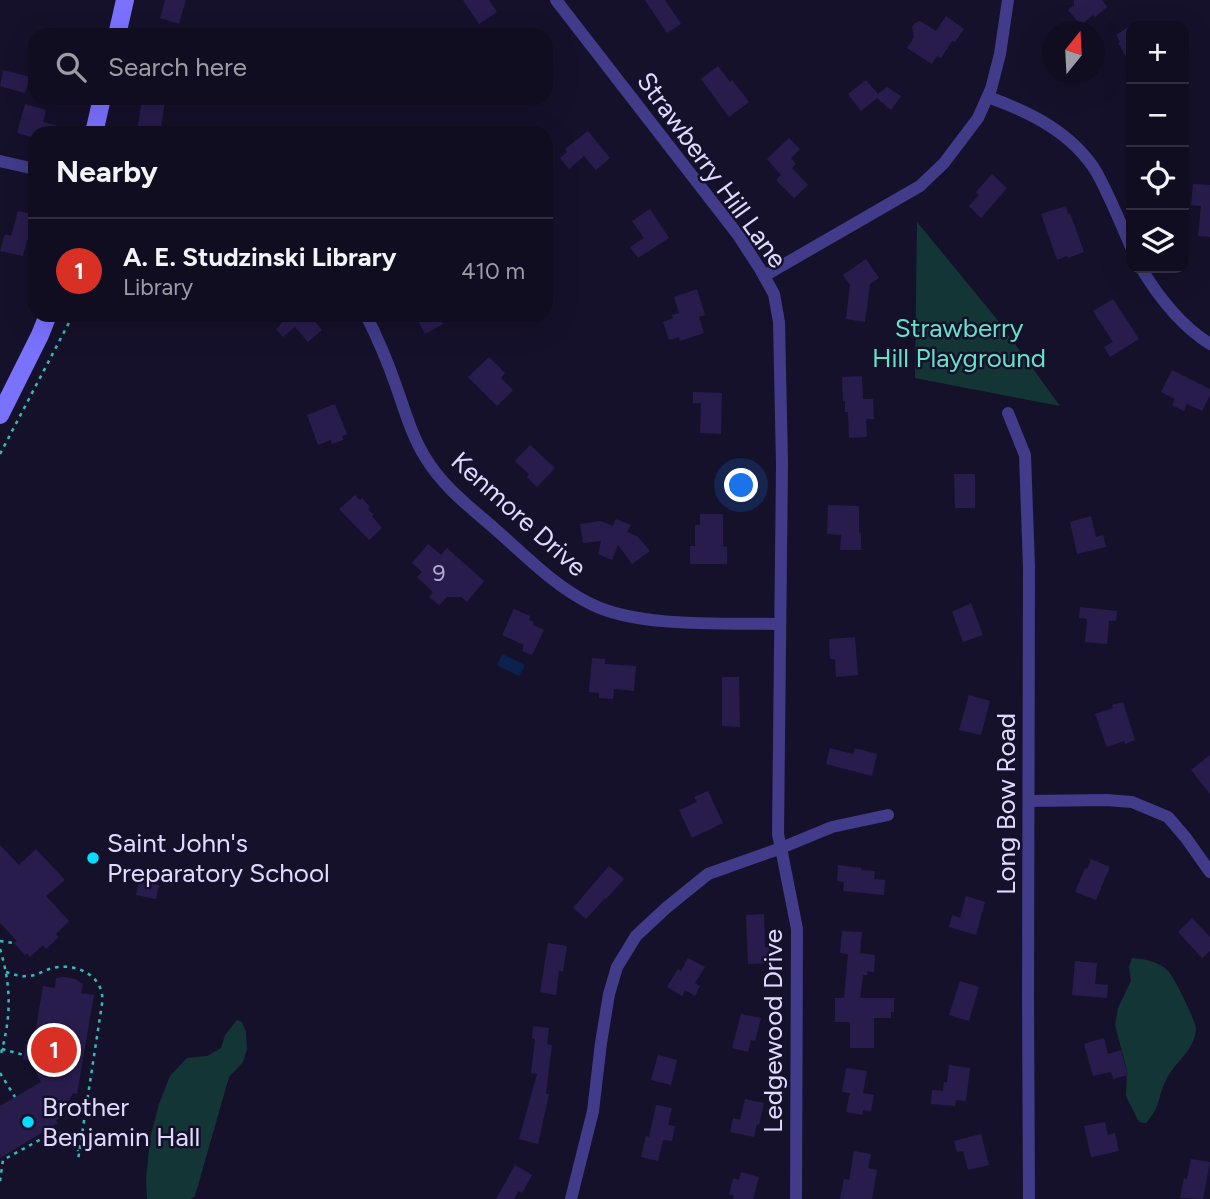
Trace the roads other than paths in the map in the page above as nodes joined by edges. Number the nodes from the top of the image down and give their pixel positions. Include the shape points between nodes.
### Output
1 (125, 0) edge
2 (556, 0) edge
3 (1008, 0) edge
4 (119, 28) edge
5 (988, 97) junction
6 (100, 105) edge
7 (96, 126) edge
8 (0, 161) edge
9 (28, 167) edge
10 (1126, 236) edge
11 (1144, 273) edge
12 (764, 276) junction
13 (45, 322) edge
14 (370, 322) edge
15 (1210, 344) edge
16 (1008, 414) dead end
17 (0, 415) edge
18 (780, 624) junction
19 (1029, 801) junction
20 (888, 815) dead end
21 (781, 848) junction
22 (1210, 872) edge
23 (571, 1199) edge
24 (796, 1199) edge
25 (1029, 1199) edge

1 - 4 street
2 - 12 street, Strawberry Hill Lane via 738,235
3 - 5 street
5 - 10 street via 1030,114 1076,147 1096,171
5 - 12 street via 944,163 920,186
6 - 7 street
8 - 9 street
11 - 15 street via 1174,313
12 - 18 street, Strawberry Hill Lane via 774,294 779,323
13 - 17 street
14 - 18 street, Kenmore Drive via 425,458 453,493 558,584 592,605 635,618
16 - 19 street, Long Bow Road via 1025,455
18 - 21 street, Strawberry Hill Lane
19 - 22 street via 1132,802 1168,817
19 - 25 street, Long Bow Road
20 - 21 street via 832,827
21 - 23 street via 708,874 636,936 617,968 609,994 593,1111
21 - 24 street, Ledgewood Drive via 797,929

